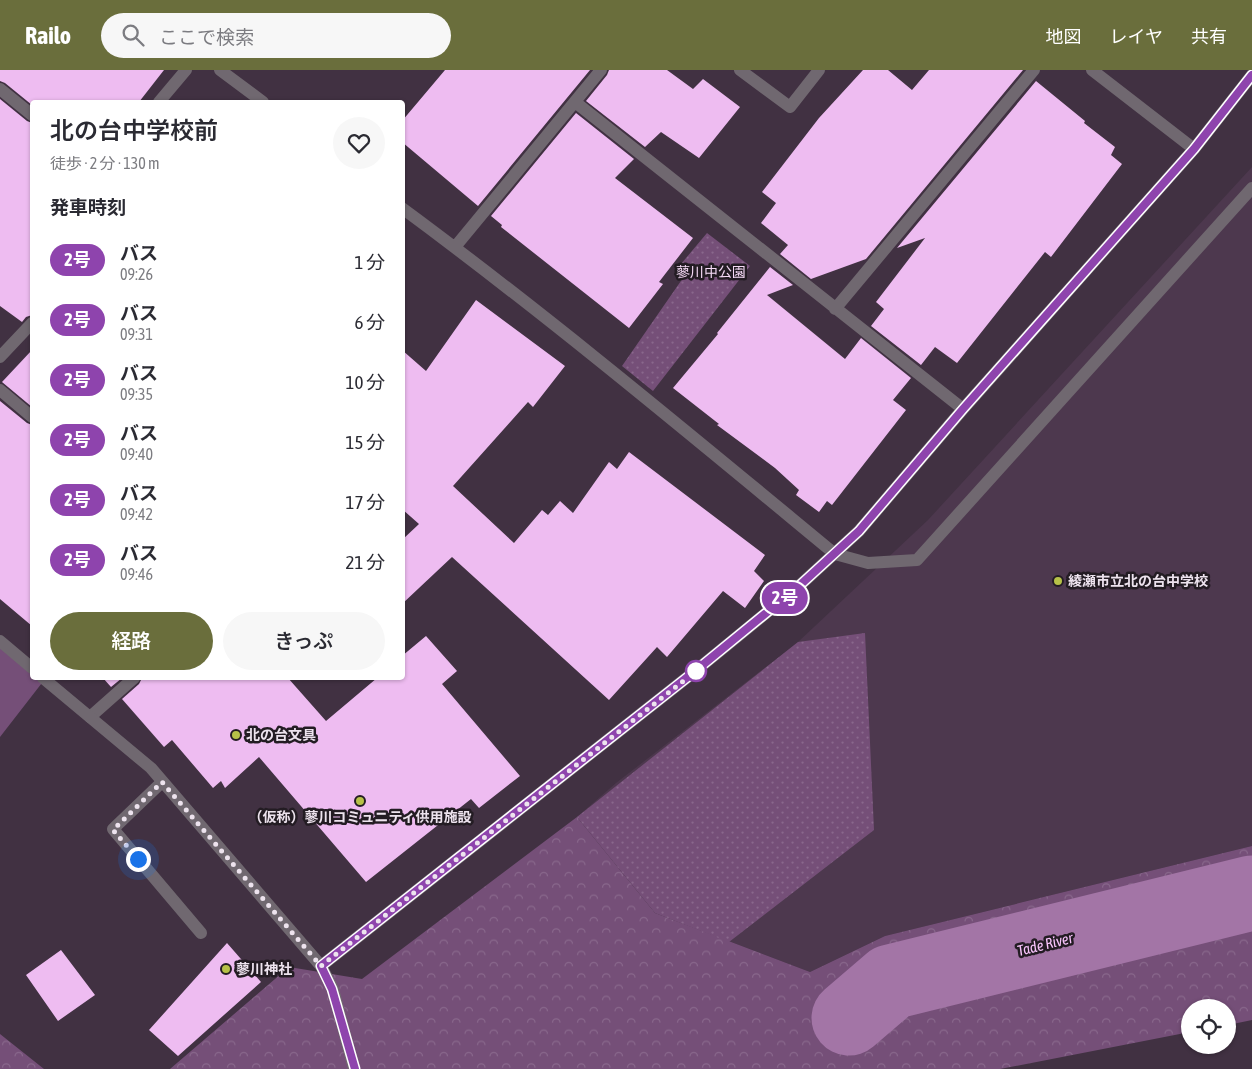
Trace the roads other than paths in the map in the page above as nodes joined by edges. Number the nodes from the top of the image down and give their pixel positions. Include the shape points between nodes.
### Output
1 (186, 70) edge
2 (220, 70) edge
3 (601, 70) edge
4 (740, 70) edge
5 (819, 70) edge
6 (1034, 70) edge
7 (1092, 70) edge
8 (1252, 75) edge
9 (0, 89) edge
10 (160, 100) edge
11 (260, 100) edge
12 (575, 102) junction
13 (30, 113) edge
14 (1194, 149) junction
15 (1252, 188) edge
16 (405, 210) edge
17 (455, 247) junction
18 (835, 308) junction
19 (30, 325) edge
20 (0, 357) edge
21 (0, 390) edge
22 (963, 409) junction
23 (30, 415) edge
24 (834, 554) junction
25 (0, 641) edge
26 (30, 666) edge
27 (46, 680) edge
28 (132, 680) edge
29 (90, 717) junction
30 (162, 782) junction
31 (201, 933) dead end
32 (321, 966) junction
33 (354, 1069) edge

1 - 10 street
2 - 11 street
3 - 12 street
4 - 5 street via 790,107
6 - 18 street
7 - 14 street
8 - 14 street
9 - 13 street
12 - 17 street
12 - 18 street
14 - 22 street
15 - 24 street via 917,560 868,563
16 - 17 street
17 - 24 street via 655,405
18 - 22 street
19 - 20 street
21 - 23 street
22 - 24 street via 859,531
24 - 32 street via 694,672
25 - 26 street
27 - 29 street
28 - 29 street
29 - 30 street via 151,768
30 - 31 street via 113,830
30 - 32 street
32 - 33 street via 332,989

